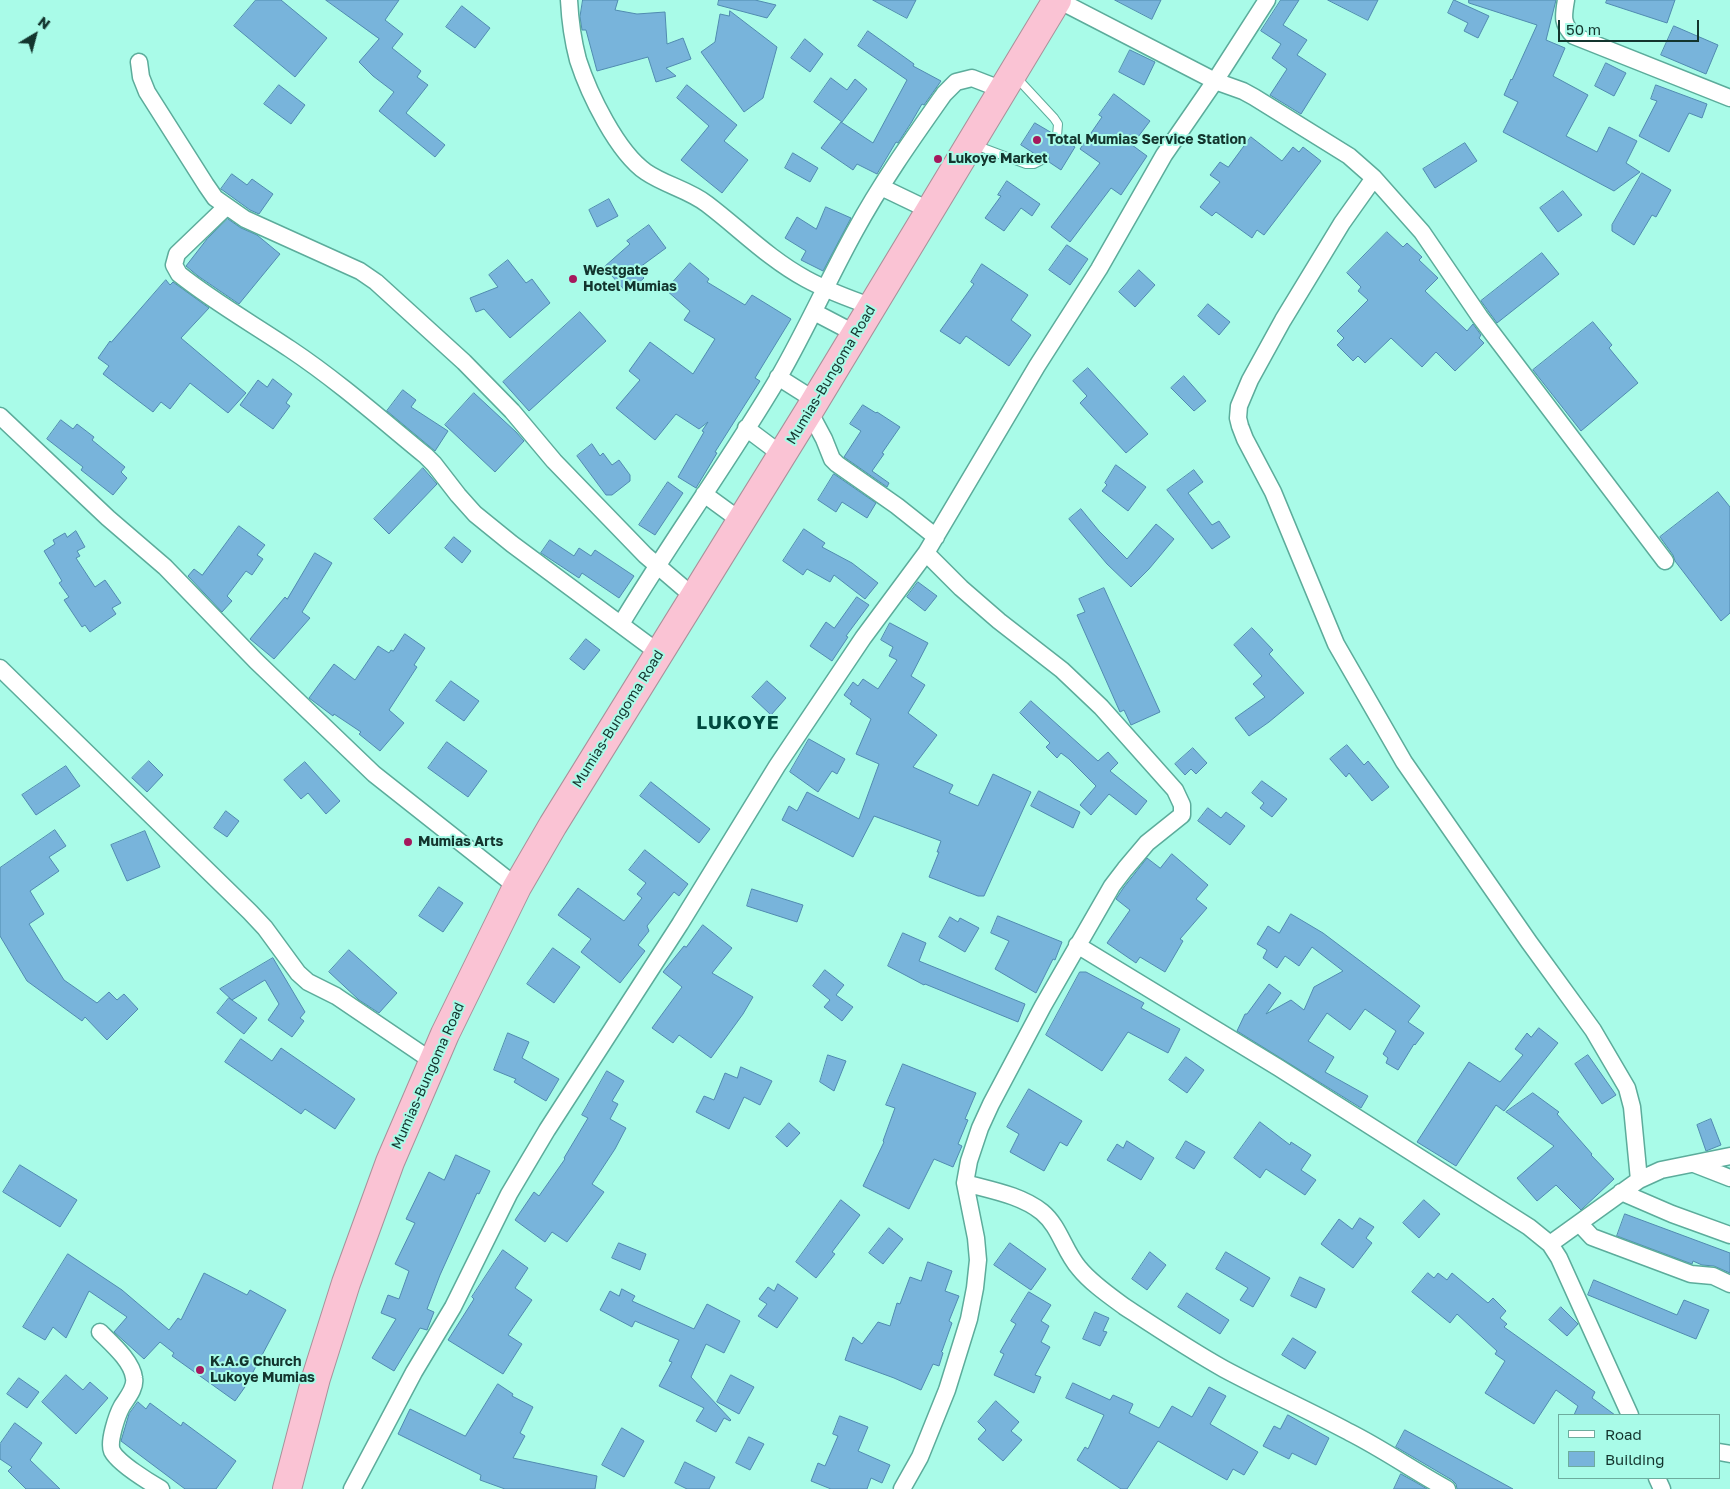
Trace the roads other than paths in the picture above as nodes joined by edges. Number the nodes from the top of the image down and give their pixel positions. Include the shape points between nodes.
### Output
1 (569, 0) edge
2 (1058, 0) edge
3 (1267, 0) edge
4 (1566, 0) edge
5 (140, 62) dead end
6 (1215, 81) junction
7 (1008, 82) junction
8 (1730, 98) edge
9 (1057, 136) dead end
10 (971, 144) junction
11 (1044, 159) dead end
12 (1374, 178) junction
13 (881, 187) junction
14 (226, 207) junction
15 (931, 211) junction
16 (826, 289) junction
17 (873, 307) junction
18 (814, 312) junction
19 (856, 334) junction
20 (778, 378) junction
21 (812, 406) junction
22 (0, 416) edge
23 (746, 428) junction
24 (782, 455) junction
25 (704, 494) junction
26 (741, 521) junction
27 (936, 537) junction
28 (926, 553) junction
29 (1665, 560) dead end
30 (657, 565) junction
31 (694, 596) junction
32 (621, 624) junction
33 (659, 653) junction
34 (0, 668) edge
35 (517, 887) junction
36 (1077, 946) junction
37 (432, 1061) junction
38 (1730, 1156) edge
39 (1694, 1164) junction
40 (1730, 1178) edge
41 (1639, 1180) junction
42 (964, 1183) junction
43 (1621, 1192) junction
44 (1578, 1223) junction
45 (1730, 1235) edge
46 (1550, 1244) junction
47 (1730, 1284) edge
48 (100, 1332) dead end
49 (1630, 1414) edge
50 (1445, 1488) edge
51 (161, 1489) edge
52 (287, 1489) edge
53 (352, 1489) edge
54 (902, 1489) edge

1 - 16 street via 578,58 586,82 608,125 633,160 659,180 704,202 774,258
2 - 6 street
2 - 7 highway, Mumias-Bungoma Road
3 - 6 street
4 - 8 street via 1564,25 1574,36
5 - 14 street via 147,92 206,185
6 - 12 street via 1243,91 1284,115 1349,156
6 - 27 street via 1164,155 1099,269 1037,366
7 - 9 lane via 1054,118 1058,124
7 - 10 highway, Mumias-Bungoma Road
7 - 13 street via 972,78 956,82 944,94
10 - 11 lane via 1026,164
10 - 15 highway, Mumias-Bungoma Road
12 - 29 street via 1422,232 1480,317
12 - 41 street via 1342,223 1250,380 1239,406 1240,426 1273,492 1336,644 1404,762 1593,1030 1627,1088 1632,1107
13 - 15 street
13 - 16 street
14 - 30 street via 262,227 360,271 376,282 464,362 560,467
14 - 32 street via 177,254 174,265 180,274 329,378 434,464 475,514
15 - 17 highway, Mumias-Bungoma Road
16 - 17 street
16 - 18 street
17 - 19 highway, Mumias-Bungoma Road
18 - 19 street
18 - 20 street
19 - 21 highway, Mumias-Bungoma Road
20 - 21 street
20 - 23 street
21 - 24 highway, Mumias-Bungoma Road
21 - 27 street via 837,464
22 - 35 street via 165,567 256,661 374,774
23 - 24 street
23 - 25 street
24 - 26 highway, Mumias-Bungoma Road
25 - 26 street
25 - 30 street
26 - 31 highway, Mumias-Bungoma Road
27 - 28 street
28 - 36 street via 961,588 1062,670 1101,707 1180,799 1182,815 1147,843 1125,869
28 - 53 street via 863,638 777,766 547,1130 509,1194 453,1307 414,1372
30 - 31 street
30 - 32 street
31 - 33 highway, Mumias-Bungoma Road
32 - 33 street
33 - 35 highway, Mumias-Bungoma Road
34 - 37 street via 250,912 303,978 336,996
35 - 37 highway, Mumias-Bungoma Road
36 - 42 street via 991,1104
36 - 46 street via 1279,1068 1529,1227
37 - 52 highway, Mumias-Bungoma Road via 390,1162 346,1283 316,1378
38 - 39 street
39 - 40 street
39 - 41 street via 1661,1170
41 - 43 street
42 - 50 street via 1040,1210 1060,1233 1067,1252 1087,1277 1167,1335 1231,1372 1352,1433
42 - 54 street via 976,1238 976,1288 947,1390 920,1458
43 - 44 street
43 - 45 street
44 - 46 street
44 - 47 street via 1592,1236 1691,1274 1713,1276
46 - 49 street via 1574,1288
48 - 51 street via 126,1360 134,1376 133,1387 116,1421 111,1448 127,1465

